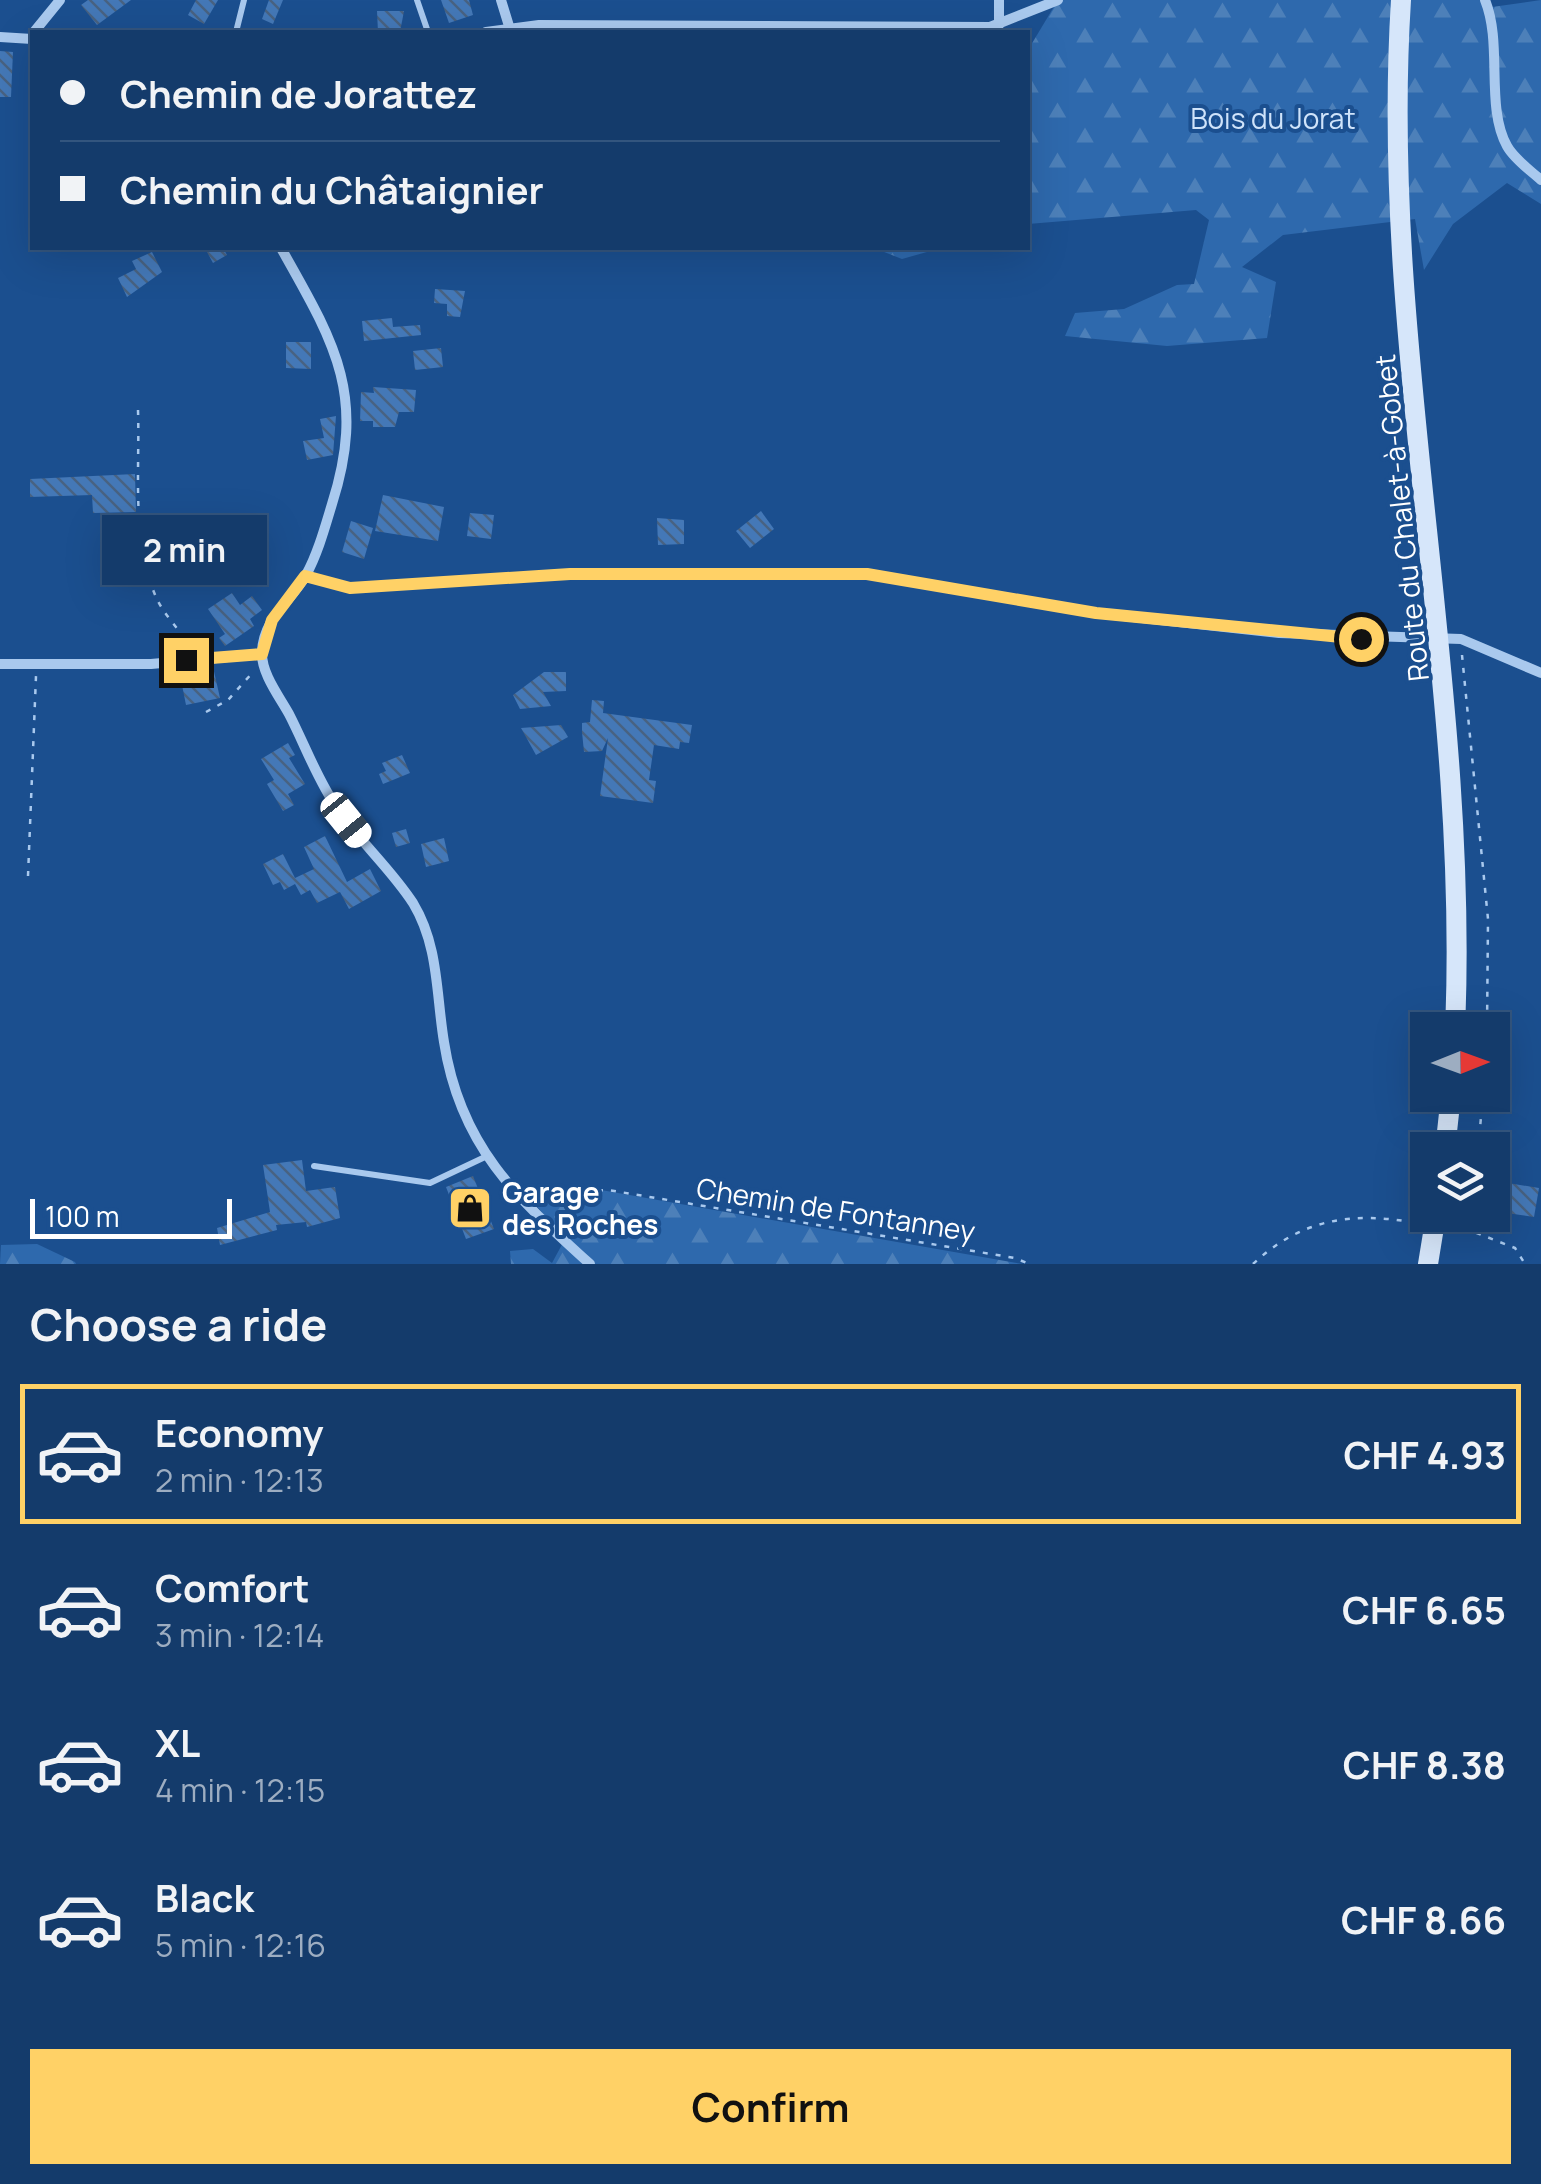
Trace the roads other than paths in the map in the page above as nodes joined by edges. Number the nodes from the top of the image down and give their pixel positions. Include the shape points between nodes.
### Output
1 (60, 0) edge
2 (244, 0) edge
3 (417, 0) edge
4 (501, 0) edge
5 (999, 0) edge
6 (1058, 0) edge
7 (1401, 0) edge
8 (1485, 0) edge
9 (1000, 25) junction
10 (509, 26) junction
11 (586, 29) edge
12 (741, 29) edge
13 (38, 30) edge
14 (236, 30) edge
15 (427, 30) edge
16 (494, 30) edge
17 (908, 30) edge
18 (0, 36) edge
19 (30, 37) edge
20 (1541, 180) edge
21 (283, 250) edge
22 (305, 576) junction
23 (1451, 638) junction
24 (263, 660) junction
25 (0, 664) edge
26 (1541, 673) edge
27 (1455, 1012) edge
28 (485, 1156) junction
29 (314, 1166) dead end
30 (1433, 1232) edge
31 (590, 1264) edge
32 (1428, 1264) edge

1 - 13 street
2 - 14 lane
3 - 15 lane
4 - 10 street
5 - 9 street
6 - 9 street
7 - 23 main road, Route du Chalet-à-Gobet via 1398,202
8 - 20 street via 1495,25 1494,84 1507,146
9 - 17 street
10 - 11 street
10 - 16 street
11 - 12 street
12 - 17 street
18 - 19 street
21 - 22 street via 332,342 348,406 346,458
22 - 23 street via 350,588 570,574 867,574 1096,613 1331,638
22 - 24 street via 272,620
23 - 26 street
23 - 27 main road, Route du Chalet-à-Gobet
24 - 25 street
24 - 28 street via 329,796 426,928 448,1063
28 - 29 lane via 430,1183
28 - 31 street via 518,1198
30 - 32 main road

